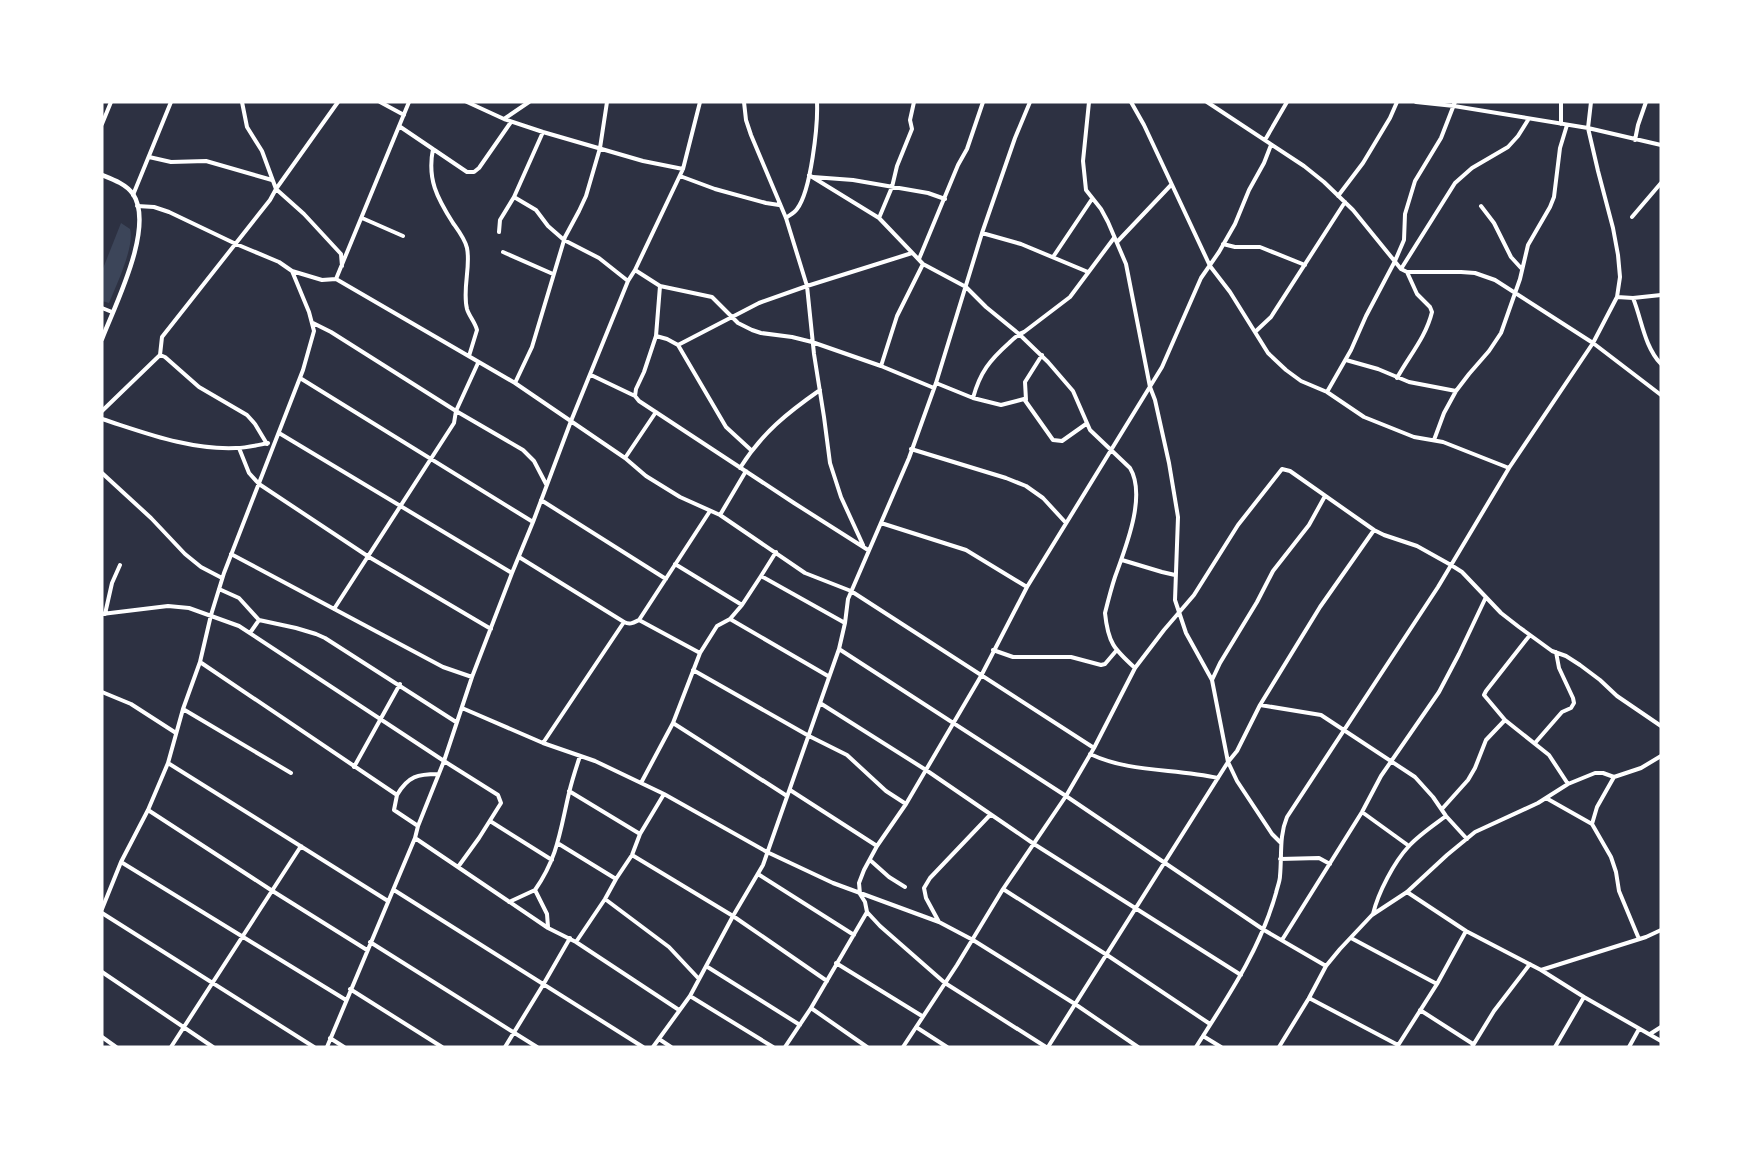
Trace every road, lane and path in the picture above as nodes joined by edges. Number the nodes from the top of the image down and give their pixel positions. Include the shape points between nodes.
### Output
1 (111, 102) edge
2 (171, 102) edge
3 (242, 102) edge
4 (338, 102) edge
5 (380, 102) edge
6 (409, 102) edge
7 (467, 102) edge
8 (529, 102) edge
9 (607, 102) edge
10 (700, 102) edge
11 (744, 102) edge
12 (817, 102) edge
13 (914, 102) edge
14 (983, 102) edge
15 (1030, 102) edge
16 (1089, 102) edge
17 (1131, 102) edge
18 (1207, 102) edge
19 (1287, 102) edge
20 (1397, 102) edge
21 (1416, 102) edge
22 (1561, 102) edge
23 (1591, 102) edge
24 (1646, 102) edge
25 (1455, 104) edge
26 (404, 115) junction
27 (504, 119) junction
28 (1528, 120) junction
29 (511, 122) junction
30 (102, 124) edge
31 (1560, 124) junction
32 (1567, 125) junction
33 (399, 126) junction
34 (1588, 128) junction
35 (543, 132) junction
36 (1635, 140) junction
37 (1265, 141) junction
38 (1272, 145) junction
39 (1661, 145) edge
40 (433, 148) junction
41 (600, 148) junction
42 (149, 157) junction
43 (683, 170) junction
44 (102, 175) edge
45 (680, 176) junction
46 (810, 176) junction
47 (273, 180) junction
48 (1661, 183) edge
49 (1171, 185) junction
50 (892, 187) junction
51 (276, 189) junction
52 (134, 195) junction
53 (1338, 196) junction
54 (514, 197) junction
55 (945, 199) junction
56 (1092, 199) junction
57 (1345, 202) junction
58 (780, 205) junction
59 (137, 206) junction
60 (1481, 206) dead end
61 (1632, 217) dead end
62 (362, 218) junction
63 (786, 218) junction
64 (879, 218) junction
65 (500, 232) dead end
66 (982, 233) junction
67 (403, 236) dead end
68 (564, 240) junction
69 (1116, 240) junction
70 (236, 244) junction
71 (1223, 244) junction
72 (502, 252) dead end
73 (912, 253) junction
74 (1053, 257) junction
75 (919, 260) junction
76 (1395, 261) junction
77 (923, 264) junction
78 (1305, 265) junction
79 (342, 266) junction
80 (1210, 266) junction
81 (1401, 268) junction
82 (1522, 268) junction
83 (635, 270) junction
84 (292, 271) junction
85 (1088, 272) junction
86 (1407, 272) junction
87 (553, 274) junction
88 (336, 279) junction
89 (628, 280) junction
90 (660, 286) junction
91 (807, 286) junction
92 (966, 287) junction
93 (1515, 292) junction
94 (1661, 296) edge
95 (1617, 297) junction
96 (1633, 298) junction
97 (102, 308) edge
98 (112, 312) junction
99 (732, 317) junction
100 (313, 323) junction
101 (1255, 333) junction
102 (1019, 334) junction
103 (656, 336) junction
104 (102, 339) edge
105 (813, 342) junction
106 (1593, 343) junction
107 (678, 345) junction
108 (160, 355) junction
109 (1042, 355) junction
110 (469, 356) junction
111 (1346, 360) junction
112 (478, 363) junction
113 (1661, 364) edge
114 (881, 366) junction
115 (591, 375) junction
116 (300, 378) junction
117 (1397, 378) junction
118 (515, 383) junction
119 (935, 386) junction
120 (1150, 387) junction
121 (820, 390) junction
122 (1456, 391) junction
123 (1327, 392) junction
124 (1661, 394) edge
125 (635, 396) junction
126 (973, 398) junction
127 (1026, 400) junction
128 (102, 411) edge
129 (456, 411) junction
130 (656, 412) junction
131 (102, 419) edge
132 (571, 421) junction
133 (1086, 424) junction
134 (279, 433) junction
135 (1434, 440) junction
136 (275, 442) junction
137 (267, 444) junction
138 (238, 448) junction
139 (912, 449) junction
140 (751, 450) junction
141 (1111, 450) junction
142 (431, 458) junction
143 (625, 458) junction
144 (740, 468) junction
145 (1509, 468) junction
146 (746, 471) junction
147 (102, 473) edge
148 (259, 484) junction
149 (547, 485) junction
150 (1325, 496) junction
151 (541, 500) junction
152 (401, 505) junction
153 (710, 511) junction
154 (720, 515) junction
155 (533, 522) junction
156 (881, 523) junction
157 (1066, 523) junction
158 (1374, 530) junction
159 (863, 545) junction
160 (868, 550) junction
161 (776, 552) junction
162 (231, 554) junction
163 (369, 557) junction
164 (519, 557) junction
165 (1122, 560) junction
166 (675, 564) junction
167 (120, 565) dead end
168 (1451, 565) junction
169 (512, 573) junction
170 (1175, 575) junction
171 (761, 576) junction
172 (222, 578) junction
173 (666, 579) junction
174 (1027, 587) junction
175 (219, 589) junction
176 (851, 591) junction
177 (1486, 597) junction
178 (742, 604) junction
179 (334, 609) junction
180 (1179, 613) junction
181 (104, 614) edge
182 (211, 615) junction
183 (730, 619) junction
184 (259, 620) junction
185 (639, 620) junction
186 (624, 622) junction
187 (845, 624) junction
188 (491, 628) junction
189 (250, 633) junction
190 (1530, 634) junction
191 (839, 649) junction
192 (993, 650) junction
193 (1116, 651) junction
194 (1556, 652) junction
195 (700, 653) junction
196 (200, 662) junction
197 (1135, 668) junction
198 (693, 670) junction
199 (828, 676) junction
200 (981, 676) junction
201 (472, 678) junction
202 (1212, 680) junction
203 (400, 684) junction
204 (102, 692) edge
205 (820, 703) junction
206 (1260, 705) junction
207 (462, 708) junction
208 (183, 709) junction
209 (381, 720) junction
210 (1505, 720) junction
211 (456, 722) junction
212 (673, 723) junction
213 (952, 723) junction
214 (1661, 726) edge
215 (1342, 730) junction
216 (176, 733) junction
217 (809, 736) junction
218 (543, 743) junction
219 (1535, 743) junction
220 (1094, 748) junction
221 (1090, 754) junction
222 (580, 756) junction
223 (1661, 756) edge
224 (444, 761) junction
225 (1228, 762) junction
226 (1391, 762) junction
227 (168, 763) junction
228 (354, 767) junction
229 (926, 770) junction
230 (291, 773) dead end
231 (438, 774) junction
232 (1614, 777) junction
233 (1218, 778) junction
234 (641, 783) junction
235 (1568, 784) junction
236 (790, 790) junction
237 (569, 791) junction
238 (664, 794) junction
239 (397, 795) junction
240 (787, 796) junction
241 (1066, 796) junction
242 (1545, 798) junction
243 (906, 804) junction
244 (148, 810) junction
245 (1442, 810) junction
246 (1362, 812) junction
247 (990, 815) junction
248 (1446, 816) junction
249 (490, 821) junction
250 (1592, 824) junction
251 (418, 826) junction
252 (640, 834) junction
253 (415, 838) junction
254 (1467, 839) junction
255 (1281, 842) junction
256 (558, 844) junction
257 (1034, 844) junction
258 (301, 846) junction
259 (877, 846) junction
260 (1409, 846) junction
261 (767, 852) junction
262 (632, 855) junction
263 (1280, 859) junction
264 (552, 860) junction
265 (870, 860) junction
266 (121, 862) junction
267 (1164, 864) junction
268 (1330, 864) junction
269 (458, 867) junction
270 (758, 874) junction
271 (616, 879) junction
272 (905, 887) dead end
273 (271, 890) junction
274 (394, 890) junction
275 (535, 890) junction
276 (1003, 890) junction
277 (1407, 892) junction
278 (860, 894) junction
279 (605, 899) junction
280 (389, 901) junction
281 (509, 902) junction
282 (1135, 909) junction
283 (102, 911) edge
284 (867, 912) junction
285 (1372, 915) junction
286 (733, 916) junction
287 (939, 922) junction
288 (548, 928) junction
289 (1264, 930) junction
290 (1661, 930) edge
291 (1466, 931) junction
292 (854, 935) junction
293 (242, 936) junction
294 (570, 938) junction
295 (1351, 938) junction
296 (1282, 939) junction
297 (1639, 939) junction
298 (973, 940) junction
299 (370, 942) junction
300 (576, 942) junction
301 (367, 950) junction
302 (1107, 955) junction
303 (836, 963) junction
304 (1530, 964) junction
305 (706, 966) junction
306 (1326, 966) junction
307 (1541, 970) junction
308 (102, 972) edge
309 (1241, 975) junction
310 (699, 979) junction
311 (827, 981) junction
312 (212, 982) junction
313 (945, 983) junction
314 (1437, 984) junction
315 (543, 985) junction
316 (350, 990) junction
317 (690, 996) junction
318 (1584, 997) junction
319 (1309, 998) junction
320 (346, 1000) junction
321 (1075, 1004) junction
322 (811, 1008) junction
323 (679, 1010) junction
324 (1420, 1010) junction
325 (923, 1016) junction
326 (1210, 1024) junction
327 (800, 1025) junction
328 (183, 1027) junction
329 (916, 1027) junction
330 (1661, 1028) edge
331 (1639, 1029) junction
332 (514, 1033) junction
333 (1650, 1034) junction
334 (1203, 1036) junction
335 (102, 1037) edge
336 (330, 1038) junction
337 (659, 1039) junction
338 (1661, 1041) edge
339 (1398, 1046) edge
340 (1472, 1046) edge
341 (116, 1047) edge
342 (171, 1047) edge
343 (213, 1047) edge
344 (314, 1047) edge
345 (327, 1047) edge
346 (344, 1047) edge
347 (442, 1047) edge
348 (505, 1047) edge
349 (537, 1047) edge
350 (644, 1047) edge
351 (653, 1047) edge
352 (671, 1047) edge
353 (772, 1047) edge
354 (785, 1047) edge
355 (867, 1047) edge
356 (903, 1047) edge
357 (947, 1047) edge
358 (1047, 1047) edge
359 (1138, 1047) edge
360 (1196, 1047) edge
361 (1221, 1047) edge
362 (1279, 1047) edge
363 (1554, 1047) edge
364 (1629, 1047) edge

1 - 30 street
2 - 42 street
3 - 47 street via 247,127
4 - 51 street
5 - 26 street
6 - 26 street
7 - 27 street
8 - 27 street
9 - 41 street
10 - 43 street
11 - 58 street via 751,135
12 - 46 street
13 - 50 street via 912,129
14 - 55 street
15 - 66 street
16 - 56 street via 1083,161 1086,190
17 - 49 street
18 - 37 street
19 - 37 street
20 - 53 street via 1368,155
21 - 25 street
22 - 31 street
23 - 34 street
24 - 36 street
25 - 28 street
25 - 76 street via 1441,138 1415,181 1405,214 1404,240
26 - 33 street
27 - 29 street
28 - 31 street
28 - 81 street via 1508,147 1455,183
29 - 35 street
29 - 40 street via 474,172 468,172
31 - 32 street
32 - 34 street
32 - 82 street via 1554,197 1528,245
33 - 40 street
33 - 62 street
34 - 36 street
34 - 95 street via 1618,255
35 - 41 street
35 - 54 street
36 - 39 street
37 - 38 street
38 - 53 street via 1311,171
38 - 71 street
40 - 110 street via 430,162 435,191 466,246 468,310 477,330
41 - 43 street
41 - 68 street via 586,196
42 - 47 street via 171,162 206,161
42 - 52 street
43 - 45 street
44 - 52 street
45 - 58 street
45 - 83 street
46 - 50 street
46 - 63 street via 801,204
46 - 64 street
47 - 51 street
48 - 61 street
49 - 69 street
49 - 80 street
50 - 55 street
50 - 64 street
51 - 70 street
51 - 79 street via 341,254
52 - 59 street
53 - 57 street
54 - 65 street via 500,220
54 - 68 street via 536,210
55 - 75 street
56 - 69 street
56 - 74 street
57 - 76 street
57 - 78 street
58 - 63 street
59 - 70 street via 170,212
59 - 98 street via 140,234
60 - 82 street via 1511,257
62 - 67 street
62 - 79 street
63 - 91 street
64 - 73 street
66 - 74 street
66 - 92 street
68 - 87 street
68 - 89 street via 599,258
69 - 85 street
69 - 120 street via 1126,264
70 - 84 street
70 - 108 street via 162,337
71 - 78 street via 1260,247
71 - 80 street
72 - 87 street
73 - 75 street
73 - 91 street
74 - 85 street
75 - 77 street
76 - 81 street
76 - 111 street
77 - 92 street
77 - 114 street via 897,316
78 - 101 street
79 - 88 street
80 - 101 street
80 - 120 street
81 - 86 street
82 - 93 street
83 - 89 street
83 - 90 street
84 - 88 street via 322,280
84 - 100 street
85 - 102 street via 1070,297
86 - 93 street via 1475,273
86 - 117 street via 1417,294 1432,312 1421,340
87 - 118 street via 532,347
88 - 110 street
89 - 115 street
90 - 99 street via 712,297
90 - 103 street
91 - 99 street
91 - 105 street
92 - 102 street
92 - 119 street
93 - 106 street
93 - 122 street via 1501,333
94 - 96 street
95 - 96 street
95 - 106 street
96 - 113 street via 1651,351
97 - 98 street
98 - 104 street
99 - 105 street via 752,330
99 - 107 street
100 - 116 street
100 - 129 street
101 - 123 street via 1286,370
102 - 109 street
102 - 126 street via 994,355
103 - 107 street
103 - 125 street
105 - 114 street
105 - 121 street
106 - 124 street
106 - 145 street
107 - 140 street via 726,428
108 - 128 street
108 - 137 street via 204,391 247,415
109 - 127 street via 1025,382
109 - 133 street via 1073,391
110 - 112 street
111 - 117 street
111 - 123 street
112 - 118 street
112 - 129 street
114 - 119 street
115 - 125 street
115 - 132 street
116 - 134 street
116 - 142 street
117 - 122 street
118 - 132 street
119 - 126 street
119 - 139 street
120 - 141 street
120 - 170 street via 1178,517
121 - 140 street via 786,414
121 - 159 street via 830,463
122 - 135 street
123 - 135 street via 1364,417 1406,434
125 - 130 street
126 - 127 street via 1001,405
127 - 133 street via 1053,440 1062,441
129 - 142 street via 454,423
129 - 149 street via 523,450
130 - 143 street
130 - 144 street
131 - 138 street via 176,443
132 - 143 street
132 - 149 street
133 - 141 street
134 - 136 street
134 - 152 street
135 - 145 street
136 - 137 street
136 - 148 street
137 - 138 street
138 - 148 street via 249,473
139 - 156 street
139 - 157 street via 1026,486
140 - 144 street
141 - 157 street
141 - 165 street via 1130,468 1135,483 1134,518
142 - 152 street
142 - 155 street
143 - 153 street via 645,476
144 - 146 street
145 - 168 street
146 - 154 street
146 - 159 street
147 - 172 street via 185,554
148 - 162 street
148 - 163 street
149 - 151 street
150 - 158 street
150 - 180 street via 1282,469 1238,525
150 - 202 street via 1309,525 1273,571
151 - 155 street
151 - 173 street
152 - 163 street
152 - 169 street
153 - 154 street
153 - 166 street
154 - 161 street
155 - 164 street
156 - 160 street
156 - 174 street via 966,550
157 - 174 street
158 - 168 street via 1418,546
158 - 206 street via 1320,607
159 - 160 street
160 - 176 street
161 - 171 street
161 - 176 street via 805,573
162 - 172 street
162 - 179 street
163 - 179 street
163 - 188 street
164 - 169 street
164 - 186 street
165 - 170 street
165 - 193 street via 1105,613
166 - 173 street
166 - 178 street
167 - 181 street
168 - 177 street
168 - 215 street
169 - 188 street
170 - 180 street
171 - 178 street
171 - 187 street
172 - 175 street
173 - 185 street
174 - 192 street
175 - 182 street
175 - 184 street via 239,598
176 - 187 street
176 - 200 street
177 - 190 street
177 - 226 street via 1439,692
178 - 183 street
179 - 201 street via 443,667
180 - 197 street
180 - 202 street
181 - 182 street via 168,606
182 - 189 street
182 - 196 street
183 - 195 street via 717,626
183 - 199 street
184 - 189 street
184 - 203 street via 316,634
185 - 186 street
185 - 195 street
186 - 218 street
187 - 191 street
188 - 201 street
189 - 209 street
190 - 194 street
190 - 210 street via 1484,695
191 - 199 street
191 - 213 street
192 - 193 street via 1013,657 1071,657 1101,665
192 - 200 street
193 - 197 street
194 - 214 street via 1580,665
194 - 219 street via 1558,668 1574,703
195 - 198 street
196 - 208 street
196 - 228 street
197 - 220 street
198 - 212 street
198 - 217 street
199 - 205 street
200 - 213 street
200 - 220 street
201 - 207 street
202 - 225 street
203 - 209 street
203 - 211 street
204 - 216 street via 131,704
205 - 217 street
205 - 229 street
206 - 215 street via 1316,713
206 - 225 street
207 - 211 street
207 - 218 street
208 - 216 street
208 - 230 street
209 - 224 street
209 - 228 street
210 - 219 street
210 - 245 street via 1486,740 1468,780
211 - 224 street
212 - 234 street
212 - 240 street
213 - 229 street
213 - 241 street
215 - 226 street
215 - 255 street via 1287,817
216 - 227 street
217 - 236 street
217 - 243 street via 847,755
218 - 222 street
219 - 235 street via 1552,759
220 - 221 street
221 - 233 street via 1123,765
221 - 241 street
222 - 234 street
222 - 237 street
223 - 232 street
224 - 231 street
224 - 249 street via 498,795 501,803
225 - 233 street
225 - 255 street via 1272,834
226 - 245 street via 1415,777
226 - 246 street
227 - 244 street
227 - 258 street
228 - 239 street
229 - 243 street
229 - 247 street
231 - 239 street via 413,777
231 - 251 street
232 - 235 street via 1595,773
232 - 250 street
233 - 267 street
234 - 238 street
235 - 242 street
236 - 240 street
236 - 259 street
237 - 252 street
237 - 256 street
238 - 252 street
238 - 261 street
239 - 251 street via 394,810
240 - 261 street
241 - 257 street
241 - 267 street
242 - 250 street
242 - 254 street
243 - 259 street
244 - 266 street
244 - 273 street
245 - 248 street
246 - 260 street
246 - 268 street
247 - 257 street
247 - 287 street via 924,888
248 - 254 street
248 - 260 street
249 - 264 street
249 - 269 street
250 - 297 street via 1611,857 1619,891
251 - 253 street
252 - 262 street
253 - 269 street
253 - 274 street
254 - 277 street
255 - 263 street
256 - 264 street
256 - 271 street
257 - 276 street
257 - 282 street
258 - 273 street
258 - 280 street
259 - 265 street
260 - 285 street via 1379,894
261 - 270 street
261 - 278 street
262 - 271 street
262 - 286 street
263 - 268 street via 1319,858
263 - 289 street via 1280,876
264 - 275 street
265 - 272 street
265 - 278 street via 859,883
266 - 283 street
266 - 293 street
267 - 282 street
267 - 289 street
268 - 296 street
269 - 281 street
270 - 286 street
270 - 292 street
271 - 279 street
273 - 293 street
273 - 301 street
274 - 280 street
274 - 315 street
275 - 281 street
275 - 288 street via 547,914
276 - 298 street
276 - 302 street
277 - 285 street
277 - 291 street
278 - 284 street
278 - 287 street
279 - 300 street
279 - 310 street via 669,947
280 - 299 street
281 - 288 street
282 - 302 street
282 - 309 street
283 - 312 street
284 - 292 street
284 - 313 street
285 - 295 street
286 - 305 street
286 - 311 street
287 - 298 street
288 - 294 street
289 - 296 street
289 - 309 street
290 - 297 street
291 - 304 street
291 - 314 street
292 - 303 street
293 - 312 street
293 - 320 street
294 - 300 street
294 - 315 street
295 - 306 street
295 - 314 street
296 - 306 street
297 - 307 street
298 - 313 street
298 - 321 street
299 - 301 street
299 - 332 street
300 - 323 street
301 - 316 street
302 - 321 street
302 - 326 street
303 - 311 street
303 - 325 street
304 - 307 street
304 - 340 street
305 - 310 street
305 - 327 street
306 - 319 street
307 - 318 street
308 - 328 street
309 - 326 street
310 - 317 street
311 - 322 street
312 - 328 street
312 - 344 street
313 - 325 street
313 - 358 street
314 - 324 street
315 - 332 street
315 - 350 street
316 - 320 street
316 - 347 street
317 - 323 street
317 - 353 street
318 - 331 street
318 - 363 street
319 - 339 street
319 - 362 street
320 - 336 street
321 - 358 street
321 - 359 street
322 - 327 street
322 - 355 street
323 - 337 street
324 - 339 street
324 - 340 street
325 - 329 street
326 - 334 street
327 - 354 street
328 - 342 street
328 - 343 street
329 - 356 street
329 - 357 street
330 - 333 street
331 - 333 street
331 - 364 street
332 - 348 street
332 - 349 street
333 - 338 street
334 - 360 street
334 - 361 street
335 - 341 street
336 - 345 street
336 - 346 street
337 - 351 street
337 - 352 street

